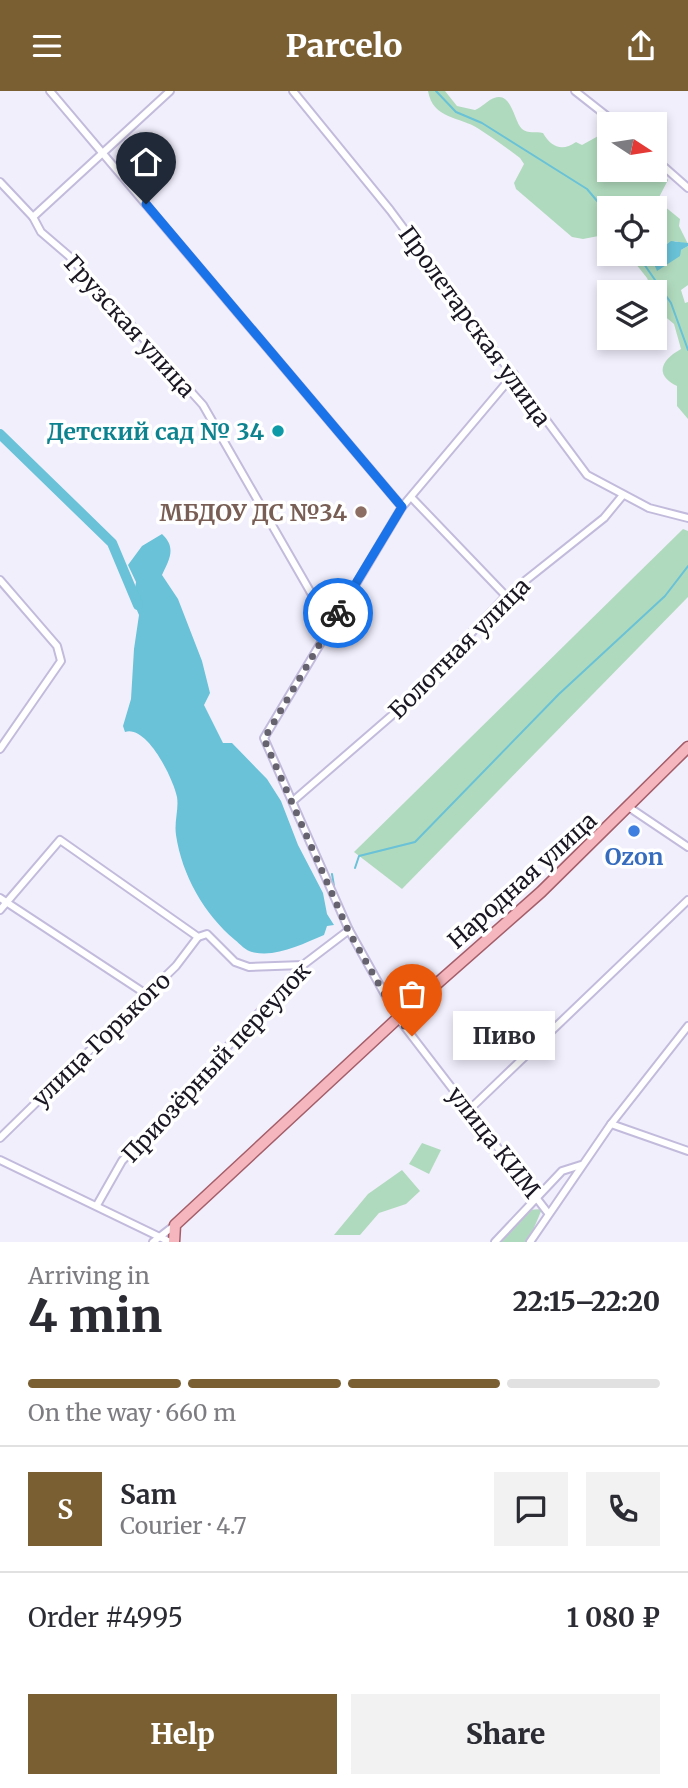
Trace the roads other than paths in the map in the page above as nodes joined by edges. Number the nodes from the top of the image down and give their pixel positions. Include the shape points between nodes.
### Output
1 (50, 91) edge
2 (170, 91) edge
3 (293, 91) edge
4 (575, 91) edge
5 (602, 112) edge
6 (103, 152) junction
7 (667, 169) edge
8 (0, 182) edge
9 (688, 188) edge
10 (33, 217) junction
11 (514, 375) junction
12 (623, 495) junction
13 (411, 497) junction
14 (402, 507) junction
15 (688, 518) edge
16 (0, 580) edge
17 (506, 596) junction
18 (330, 626) junction
19 (688, 747) edge
20 (0, 749) edge
21 (293, 801) junction
22 (630, 808) junction
23 (688, 848) edge
24 (3, 900) edge
25 (688, 901) edge
26 (0, 910) edge
27 (348, 930) junction
28 (198, 937) junction
29 (303, 965) junction
30 (146, 994) junction
31 (398, 1018) junction
32 (688, 1025) edge
33 (469, 1110) junction
34 (611, 1124) junction
35 (0, 1139) edge
36 (688, 1151) edge
37 (0, 1160) edge
38 (583, 1164) junction
39 (535, 1196) junction
40 (97, 1205) junction
41 (548, 1213) junction
42 (175, 1226) junction
43 (155, 1239) edge
44 (172, 1242) edge
45 (495, 1242) edge
46 (530, 1242) edge

1 - 6 street
2 - 6 street
3 - 11 street, Пролетарская улица
4 - 5 street
6 - 10 street
6 - 14 street
7 - 9 street
8 - 10 street, Грузская улица
10 - 18 street, Грузская улица via 41,232 203,405
11 - 12 street, Пролетарская улица via 587,475
11 - 13 street
12 - 15 street, Пролетарская улица via 649,509
12 - 17 street, Болотная улица via 604,518
13 - 14 street
13 - 17 street
14 - 18 street
16 - 20 street via 57,646 61,661
17 - 21 street, Болотная улица via 405,704
18 - 21 street, улица КИМ via 264,739
19 - 22 main road, Народная улица
21 - 27 street, улица КИМ
22 - 23 street
22 - 31 main road, Народная улица
24 - 26 street
24 - 28 street via 60,841
24 - 30 street
25 - 33 street
27 - 29 street, Приозёрный переулок
27 - 31 street, улица КИМ
28 - 29 street via 207,934 234,961 249,967
28 - 30 street, улица Горького
29 - 40 street, Приозёрный переулок via 122,1161
30 - 35 street, улица Горького
31 - 33 street, улица КИМ
31 - 42 main road, Народная улица
32 - 34 street
33 - 39 street, улица КИМ
34 - 36 street
34 - 38 street
37 - 40 street
38 - 39 street via 562,1171
38 - 41 street
39 - 41 street, улица КИМ
39 - 45 street
40 - 43 street
41 - 46 street
42 - 43 street
42 - 44 main road
43 - 44 street

